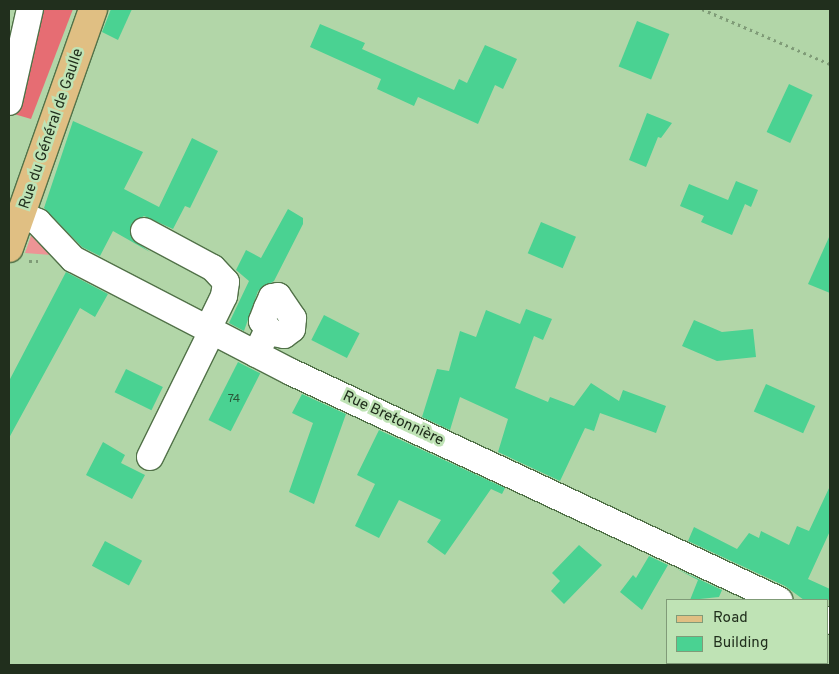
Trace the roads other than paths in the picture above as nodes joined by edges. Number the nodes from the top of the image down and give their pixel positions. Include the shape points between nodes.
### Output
1 (30, 9) edge
2 (92, 9) edge
3 (9, 102) edge
4 (23, 214) junction
5 (144, 231) dead end
6 (9, 248) edge
7 (210, 330) junction
8 (150, 457) dead end
9 (776, 599) edge

1 - 3 street
2 - 4 main road, Rue du Général de Gaulle
4 - 6 main road, Rue du Général de Gaulle
4 - 7 street, Rue Bretonnière via 38,222 73,259
5 - 7 street via 213,268 226,282 224,296
7 - 8 street
7 - 9 street, Rue Bretonnière via 261,343

